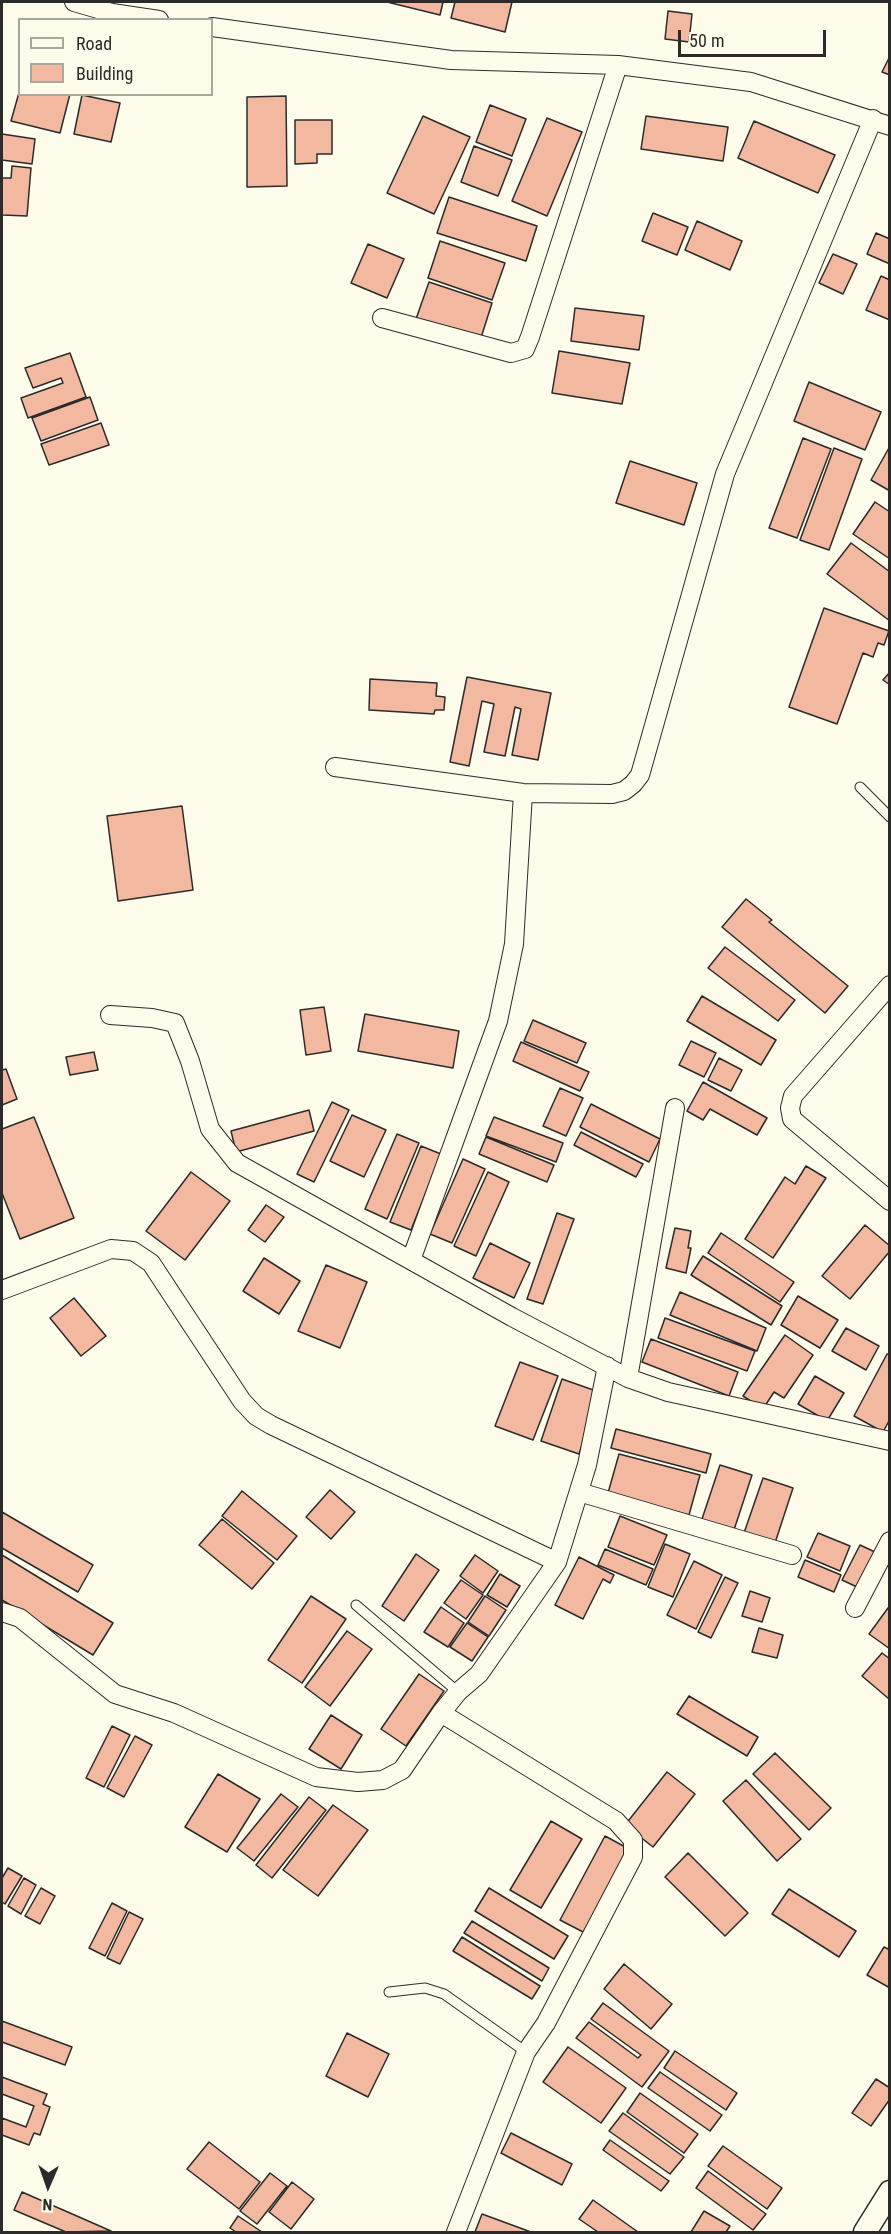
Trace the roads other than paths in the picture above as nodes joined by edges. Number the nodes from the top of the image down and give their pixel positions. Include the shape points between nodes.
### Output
1 (74, 2) edge
2 (146, 18) edge
3 (213, 27) edge
4 (618, 64) junction
5 (881, 122) edge
6 (382, 318) dead end
7 (335, 767) dead end
8 (860, 787) dead end
9 (523, 793) junction
10 (890, 817) edge
11 (890, 985) edge
12 (110, 1015) dead end
13 (675, 1108) dead end
14 (890, 1201) edge
15 (411, 1260) junction
16 (2, 1290) edge
17 (607, 1366) junction
18 (628, 1378) junction
19 (890, 1441) edge
20 (579, 1492) junction
21 (890, 1541) edge
22 (792, 1555) dead end
23 (557, 1562) junction
24 (884, 1566) edge
25 (356, 1605) dead end
26 (855, 1608) dead end
27 (2, 1612) edge
28 (458, 1692) junction
29 (441, 1713) junction
30 (389, 1992) dead end
31 (526, 2052) junction
32 (890, 2192) edge
33 (456, 2232) edge
34 (865, 2232) edge

1 - 2 street
3 - 4 street via 451,60
4 - 5 street via 751,82
4 - 6 street via 525,349 511,353
5 - 9 street via 725,474 640,775 624,791 612,794
7 - 9 street
8 - 10 lane
9 - 15 street via 514,944 498,1021
11 - 14 street via 793,1096 790,1108 792,1119
12 - 15 street via 175,1023 210,1129 237,1163
13 - 18 street
15 - 17 street
16 - 23 street via 111,1249 133,1251 151,1263 242,1401 256,1416
17 - 18 street
17 - 20 street
18 - 19 street via 668,1392
20 - 22 street
20 - 23 street
21 - 24 street
23 - 28 street via 479,1674
24 - 26 street
25 - 28 lane
27 - 29 street via 20,1618 115,1694 174,1713 316,1777 358,1782 383,1780 402,1770
28 - 29 street
29 - 31 street via 616,1821 633,1840 633,1857 546,2023
30 - 31 lane via 425,1988 444,1994
31 - 33 street
32 - 34 street

